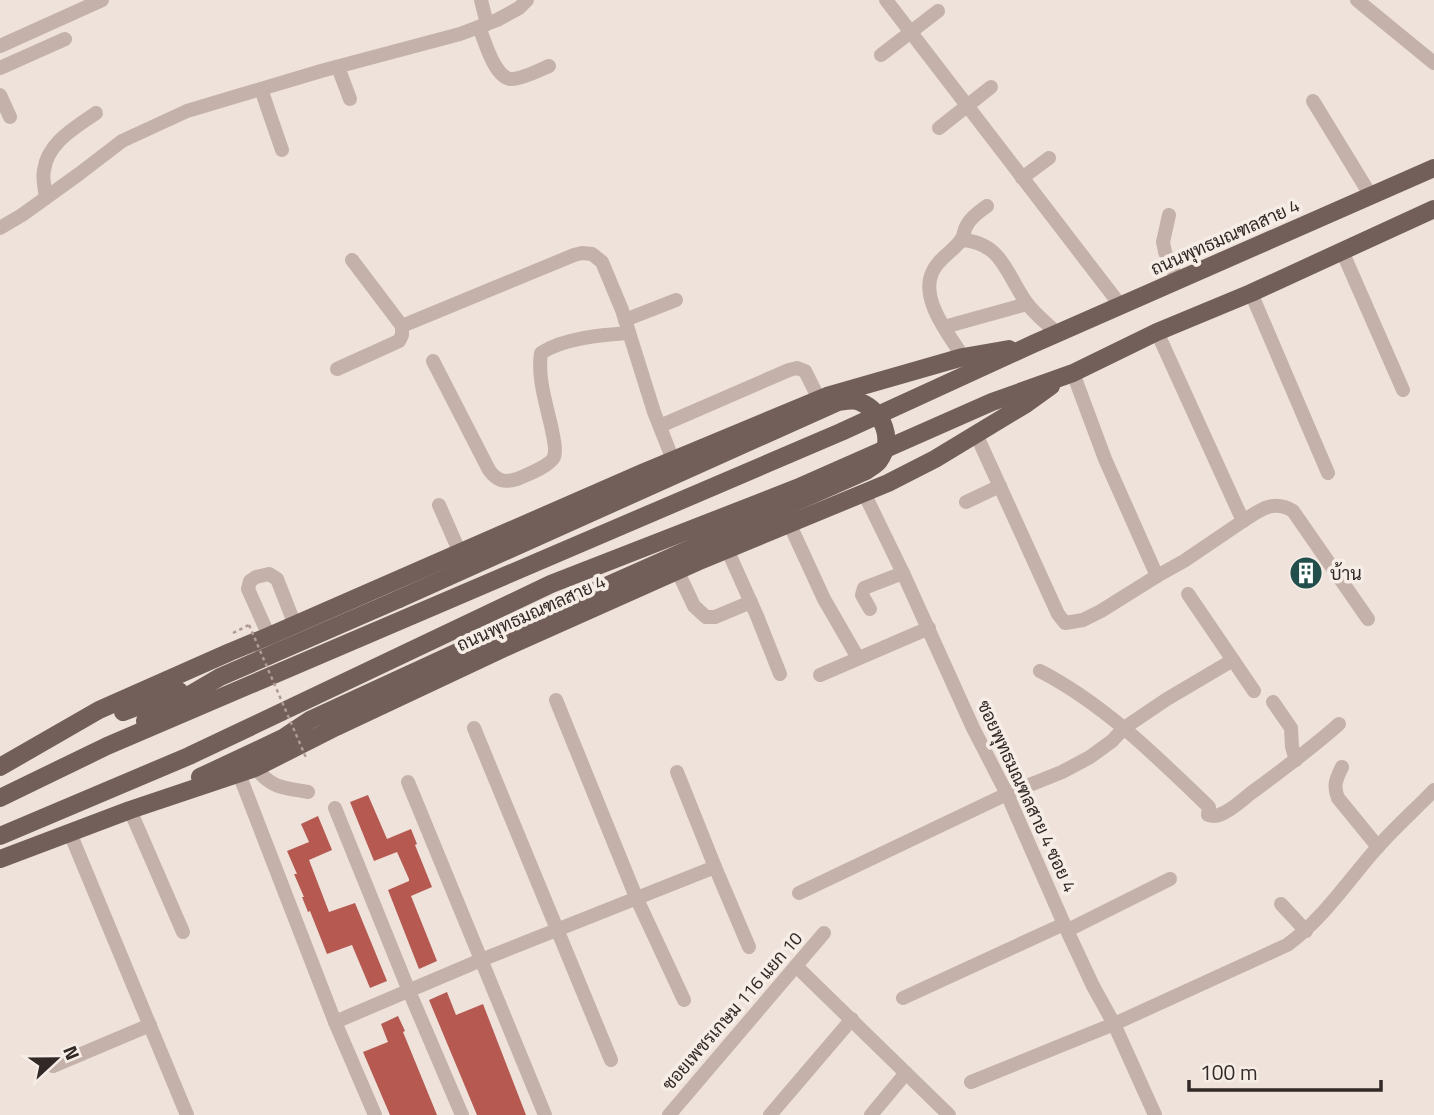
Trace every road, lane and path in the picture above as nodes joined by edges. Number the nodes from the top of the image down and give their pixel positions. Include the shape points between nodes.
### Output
1 (102, 0) edge
2 (481, 0) edge
3 (527, 0) edge
4 (886, 0) edge
5 (1357, 0) edge
6 (938, 12) dead end
7 (483, 26) junction
8 (911, 32) junction
9 (65, 39) dead end
10 (0, 46) edge
11 (881, 55) dead end
12 (1434, 63) edge
13 (549, 66) dead end
14 (338, 67) junction
15 (0, 68) edge
16 (991, 88) dead end
17 (261, 89) junction
18 (0, 95) edge
19 (350, 99) dead end
20 (1313, 101) dead end
21 (967, 106) junction
22 (96, 113) dead end
23 (10, 117) dead end
24 (939, 128) dead end
25 (282, 150) dead end
26 (1049, 158) dead end
27 (1434, 168) edge
28 (1022, 178) junction
29 (1371, 196) junction
30 (46, 198) junction
31 (987, 205) dead end
32 (1434, 209) edge
33 (1169, 215) dead end
34 (0, 228) edge
35 (961, 240) junction
36 (1342, 251) junction
37 (352, 261) dead end
38 (1178, 281) junction
39 (1251, 292) junction
40 (676, 300) dead end
41 (1027, 304) junction
42 (1121, 306) junction
43 (402, 326) junction
44 (627, 327) junction
45 (944, 327) junction
46 (1157, 332) junction
47 (1058, 334) junction
48 (1033, 344) junction
49 (963, 357) junction
50 (433, 361) dead end
51 (337, 369) dead end
52 (1069, 374) junction
53 (1403, 390) dead end
54 (819, 399) junction
55 (660, 426) junction
56 (976, 434) junction
57 (673, 460) junction
58 (1328, 473) dead end
59 (1000, 486) junction
60 (864, 493) junction
61 (966, 502) dead end
62 (439, 505) dead end
63 (1243, 521) junction
64 (789, 523) junction
65 (727, 549) junction
66 (460, 553) junction
67 (677, 570) junction
68 (903, 573) junction
69 (1157, 576) junction
70 (1188, 594) dead end
71 (751, 602) junction
72 (870, 610) dead end
73 (1368, 619) dead end
74 (249, 625) dead end
75 (295, 625) junction
76 (929, 628) junction
77 (269, 636) junction
78 (858, 658) junction
79 (1233, 660) junction
80 (1040, 671) dead end
81 (780, 674) dead end
82 (820, 675) dead end
83 (220, 677) junction
84 (1254, 691) dead end
85 (556, 700) dead end
86 (1273, 702) dead end
87 (310, 720) junction
88 (1339, 724) dead end
89 (474, 727) dead end
90 (1124, 728) junction
91 (42, 744) junction
92 (107, 746) junction
93 (189, 756) junction
94 (307, 760) dead end
95 (1296, 760) junction
96 (0, 767) edge
97 (1342, 767) dead end
98 (247, 771) junction
99 (677, 772) dead end
100 (408, 782) dead end
101 (1434, 790) edge
102 (308, 792) dead end
103 (1007, 794) junction
104 (0, 798) edge
105 (154, 803) junction
106 (335, 808) dead end
107 (130, 810) junction
108 (70, 833) junction
109 (0, 836) edge
110 (1378, 847) junction
111 (0, 859) edge
112 (715, 867) junction
113 (1170, 879) dead end
114 (799, 892) dead end
115 (636, 897) junction
116 (1281, 904) dead end
117 (1066, 927) junction
118 (558, 929) junction
119 (183, 932) dead end
120 (1304, 932) junction
121 (824, 933) dead end
122 (749, 947) dead end
123 (481, 960) junction
124 (796, 966) junction
125 (409, 991) junction
126 (903, 998) dead end
127 (684, 1000) dead end
128 (852, 1019) junction
129 (335, 1022) junction
130 (1114, 1024) junction
131 (150, 1025) junction
132 (611, 1060) dead end
133 (52, 1066) dead end
134 (906, 1073) junction
135 (971, 1082) dead end
136 (187, 1115) edge
137 (375, 1115) edge
138 (462, 1115) edge
139 (545, 1115) edge
140 (669, 1115) edge
141 (770, 1115) edge
142 (871, 1115) edge
143 (949, 1115) edge
144 (1155, 1115) edge

1 - 10 street
2 - 7 street
3 - 7 street
4 - 8 street
5 - 12 street
6 - 8 street
7 - 13 street via 499,73 518,78
7 - 14 street
8 - 11 street
8 - 21 street
9 - 15 street
14 - 17 street
14 - 19 street
16 - 21 street
17 - 25 street
17 - 30 street via 149,127 122,141
18 - 23 street
20 - 29 street
21 - 24 street
21 - 28 street
22 - 30 street via 48,153 43,172
26 - 28 street
27 - 29 main road, ถนนพุทธมณฑลสาย 4
28 - 42 street
29 - 38 main road, ถนนพุทธมณฑลสาย 4
30 - 34 street
31 - 35 street via 970,220
32 - 36 main road, ถนนพุทธมณฑลสาย 4
33 - 38 street via 1163,243
35 - 41 street via 975,240 991,250
35 - 45 street via 931,274 933,308
36 - 39 main road, ถนนพุทธมณฑลสาย 4
36 - 53 street
37 - 43 street
38 - 42 main road, ถนนพุทธมณฑลสาย 4
39 - 46 main road, ถนนพุทธมณฑลสาย 4
39 - 58 street
40 - 44 street
41 - 45 street
41 - 47 street
42 - 47 main road, ถนนพุทธมณฑลสาย 4
43 - 44 street via 582,253 602,262
43 - 51 street via 399,341
44 - 50 street via 541,353 555,456 548,464 503,482 489,470
44 - 55 street
45 - 49 street
46 - 52 main road, ถนนพุทธมณฑลสาย 4
46 - 63 street
47 - 48 main road, ถนนพุทธมณฑลสาย 4
48 - 49 main road, ถนนพุทธมณฑลสาย 4
48 - 92 main road, ถนนพุทธมณฑลสาย 4 via 841,432
49 - 54 main road, ถนนพุทธมณฑลสาย 4
52 - 56 main road, ถนนพุทธมณฑลสาย 4
52 - 69 street
52 - 93 main road, ถนนพุทธมณฑลสาย 4 via 551,584
54 - 55 street via 805,372 797,368
54 - 57 main road, ถนนพุทธมณฑลสาย 4
55 - 57 street
56 - 59 street
56 - 60 main road, ถนนพุทธมณฑลสาย 4
57 - 66 main road, ถนนพุทธมณฑลสาย 4
59 - 61 street
59 - 69 street via 1065,623 1101,611
60 - 64 main road, ถนนพุทธมณฑลสาย 4
60 - 68 street, ซอยพุทธมณฑลสาย 4 ซอย 4
62 - 66 street
63 - 69 street
63 - 73 street via 1266,507 1284,505 1293,511
64 - 65 main road, ถนนพุทธมณฑลสาย 4
64 - 78 street
65 - 67 main road, ถนนพุทธมณฑลสาย 4
65 - 71 street
66 - 75 main road, ถนนพุทธมณฑลสาย 4
67 - 71 street via 694,606 706,617
67 - 98 main road, ถนนพุทธมณฑลสาย 4
68 - 72 street via 864,588 862,595
68 - 76 street, ซอยพุทธมณฑลสาย 4 ซอย 4
70 - 79 street
71 - 81 street
74 - 94 path, bridge
75 - 77 main road, ถนนพุทธมณฑลสาย 4
75 - 77 street via 277,579 269,574 256,577 248,589
76 - 78 street
76 - 103 street, ซอยพุทธมณฑลสาย 4 ซอย 4
77 - 91 main road, ถนนพุทธมณฑลสาย 4 via 99,710
78 - 82 street
79 - 84 street
79 - 90 street
80 - 90 street via 1063,682
83 - 87 main road, bridge via 838,402 858,400 882,421 888,440 878,463 866,471
83 - 91 main road
83 - 92 main road
85 - 115 street
86 - 95 street via 1291,728
87 - 93 main road
87 - 105 main road
88 - 95 street
89 - 118 street
90 - 95 street via 1209,807 1208,815 1219,816
90 - 103 street via 1090,757
91 - 96 main road, ถนนพุทธมณฑลสาย 4
92 - 104 main road, ถนนพุทธมณฑลสาย 4
93 - 109 main road, ถนนพุทธมณฑลสาย 4
97 - 110 street via 1335,783 1338,798
98 - 102 street via 278,787
98 - 105 main road, ถนนพุทธมณฑลสาย 4
98 - 129 street
99 - 112 street
100 - 123 street
101 - 110 street
103 - 114 street
103 - 117 street, ซอยพุทธมณฑลสาย 4 ซอย 4
105 - 107 main road, ถนนพุทธมณฑลสาย 4
106 - 125 street
107 - 108 main road, ถนนพุทธมณฑลสาย 4
107 - 119 street
108 - 111 main road, ถนนพุทธมณฑลสาย 4
108 - 131 street
110 - 120 street
112 - 115 street
112 - 122 street
113 - 117 street
115 - 118 street
115 - 127 street
116 - 120 street
117 - 126 street
117 - 130 street, ซอยพุทธมณฑลสาย 4 ซอย 4
118 - 123 street
118 - 132 street
120 - 130 street via 1287,945
121 - 124 street, ซอยเพชรเกษม 116 แยก 10
123 - 125 street
123 - 139 street
124 - 128 street
124 - 140 street, ซอยเพชรเกษม 116 แยก 10
125 - 129 street
125 - 138 street
128 - 134 street
128 - 141 street
129 - 137 street
130 - 135 street
130 - 144 street, ซอยพุทธมณฑลสาย 4 ซอย 4
131 - 133 street
131 - 136 street
134 - 142 street
134 - 143 street

